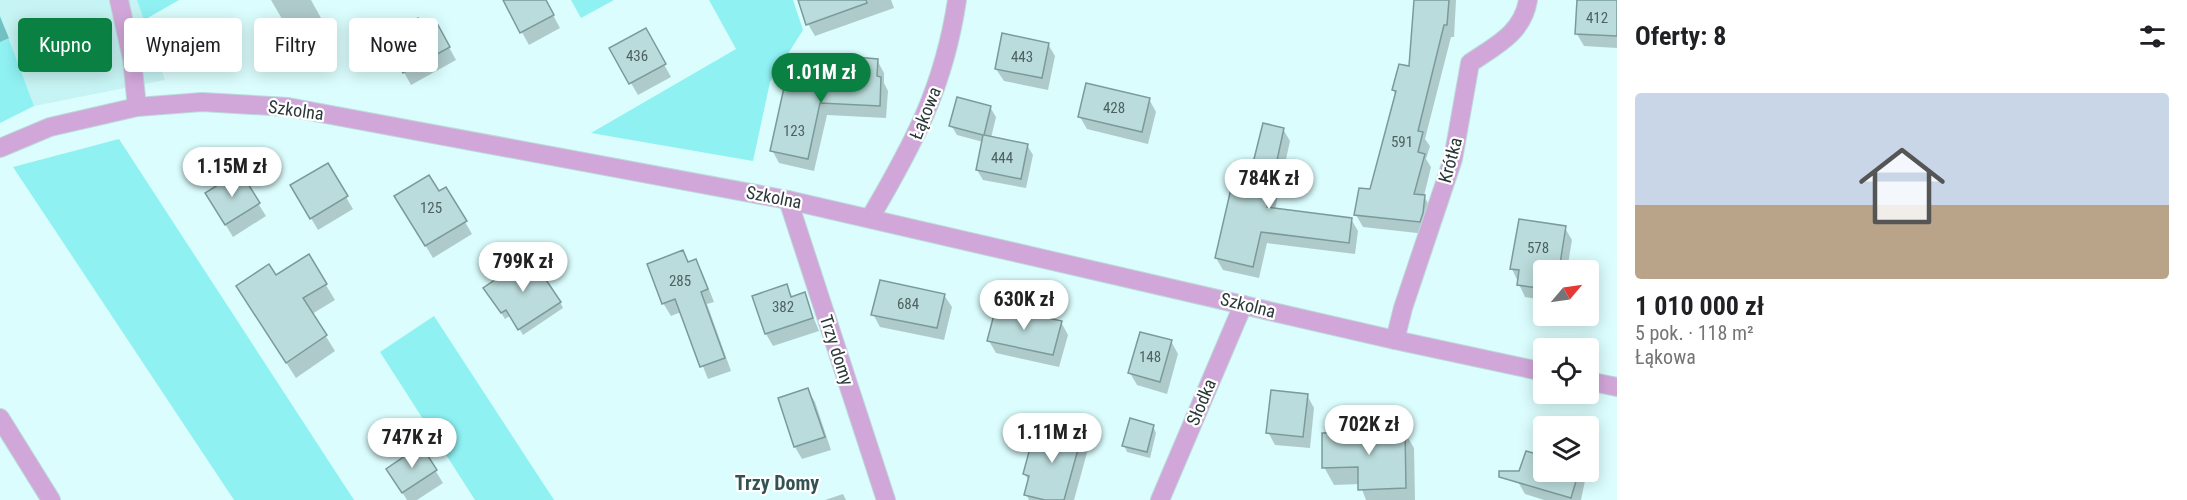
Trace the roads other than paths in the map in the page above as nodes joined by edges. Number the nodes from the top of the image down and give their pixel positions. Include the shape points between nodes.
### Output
1 (119, 0) edge
2 (957, 0) edge
3 (1528, 0) edge
4 (137, 107) junction
5 (0, 148) edge
6 (788, 200) junction
7 (870, 218) junction
8 (1243, 305) junction
9 (1395, 340) junction
10 (1533, 370) edge
11 (1599, 383) edge
12 (1617, 387) edge
13 (0, 418) edge
14 (51, 500) edge
15 (886, 500) edge
16 (1160, 500) edge

1 - 4 street via 132,59
2 - 7 street, Łąkowa via 931,105
3 - 9 street, Krótka via 1514,33 1470,63 1453,159
4 - 5 street, Szkolna via 50,127
4 - 6 street, Szkolna via 202,102 288,107
6 - 7 street, Szkolna
6 - 15 street, Trzy domy
7 - 8 street, Szkolna
8 - 9 street, Szkolna
8 - 16 street, Słodka
9 - 10 street, Szkolna
11 - 12 street
13 - 14 street

